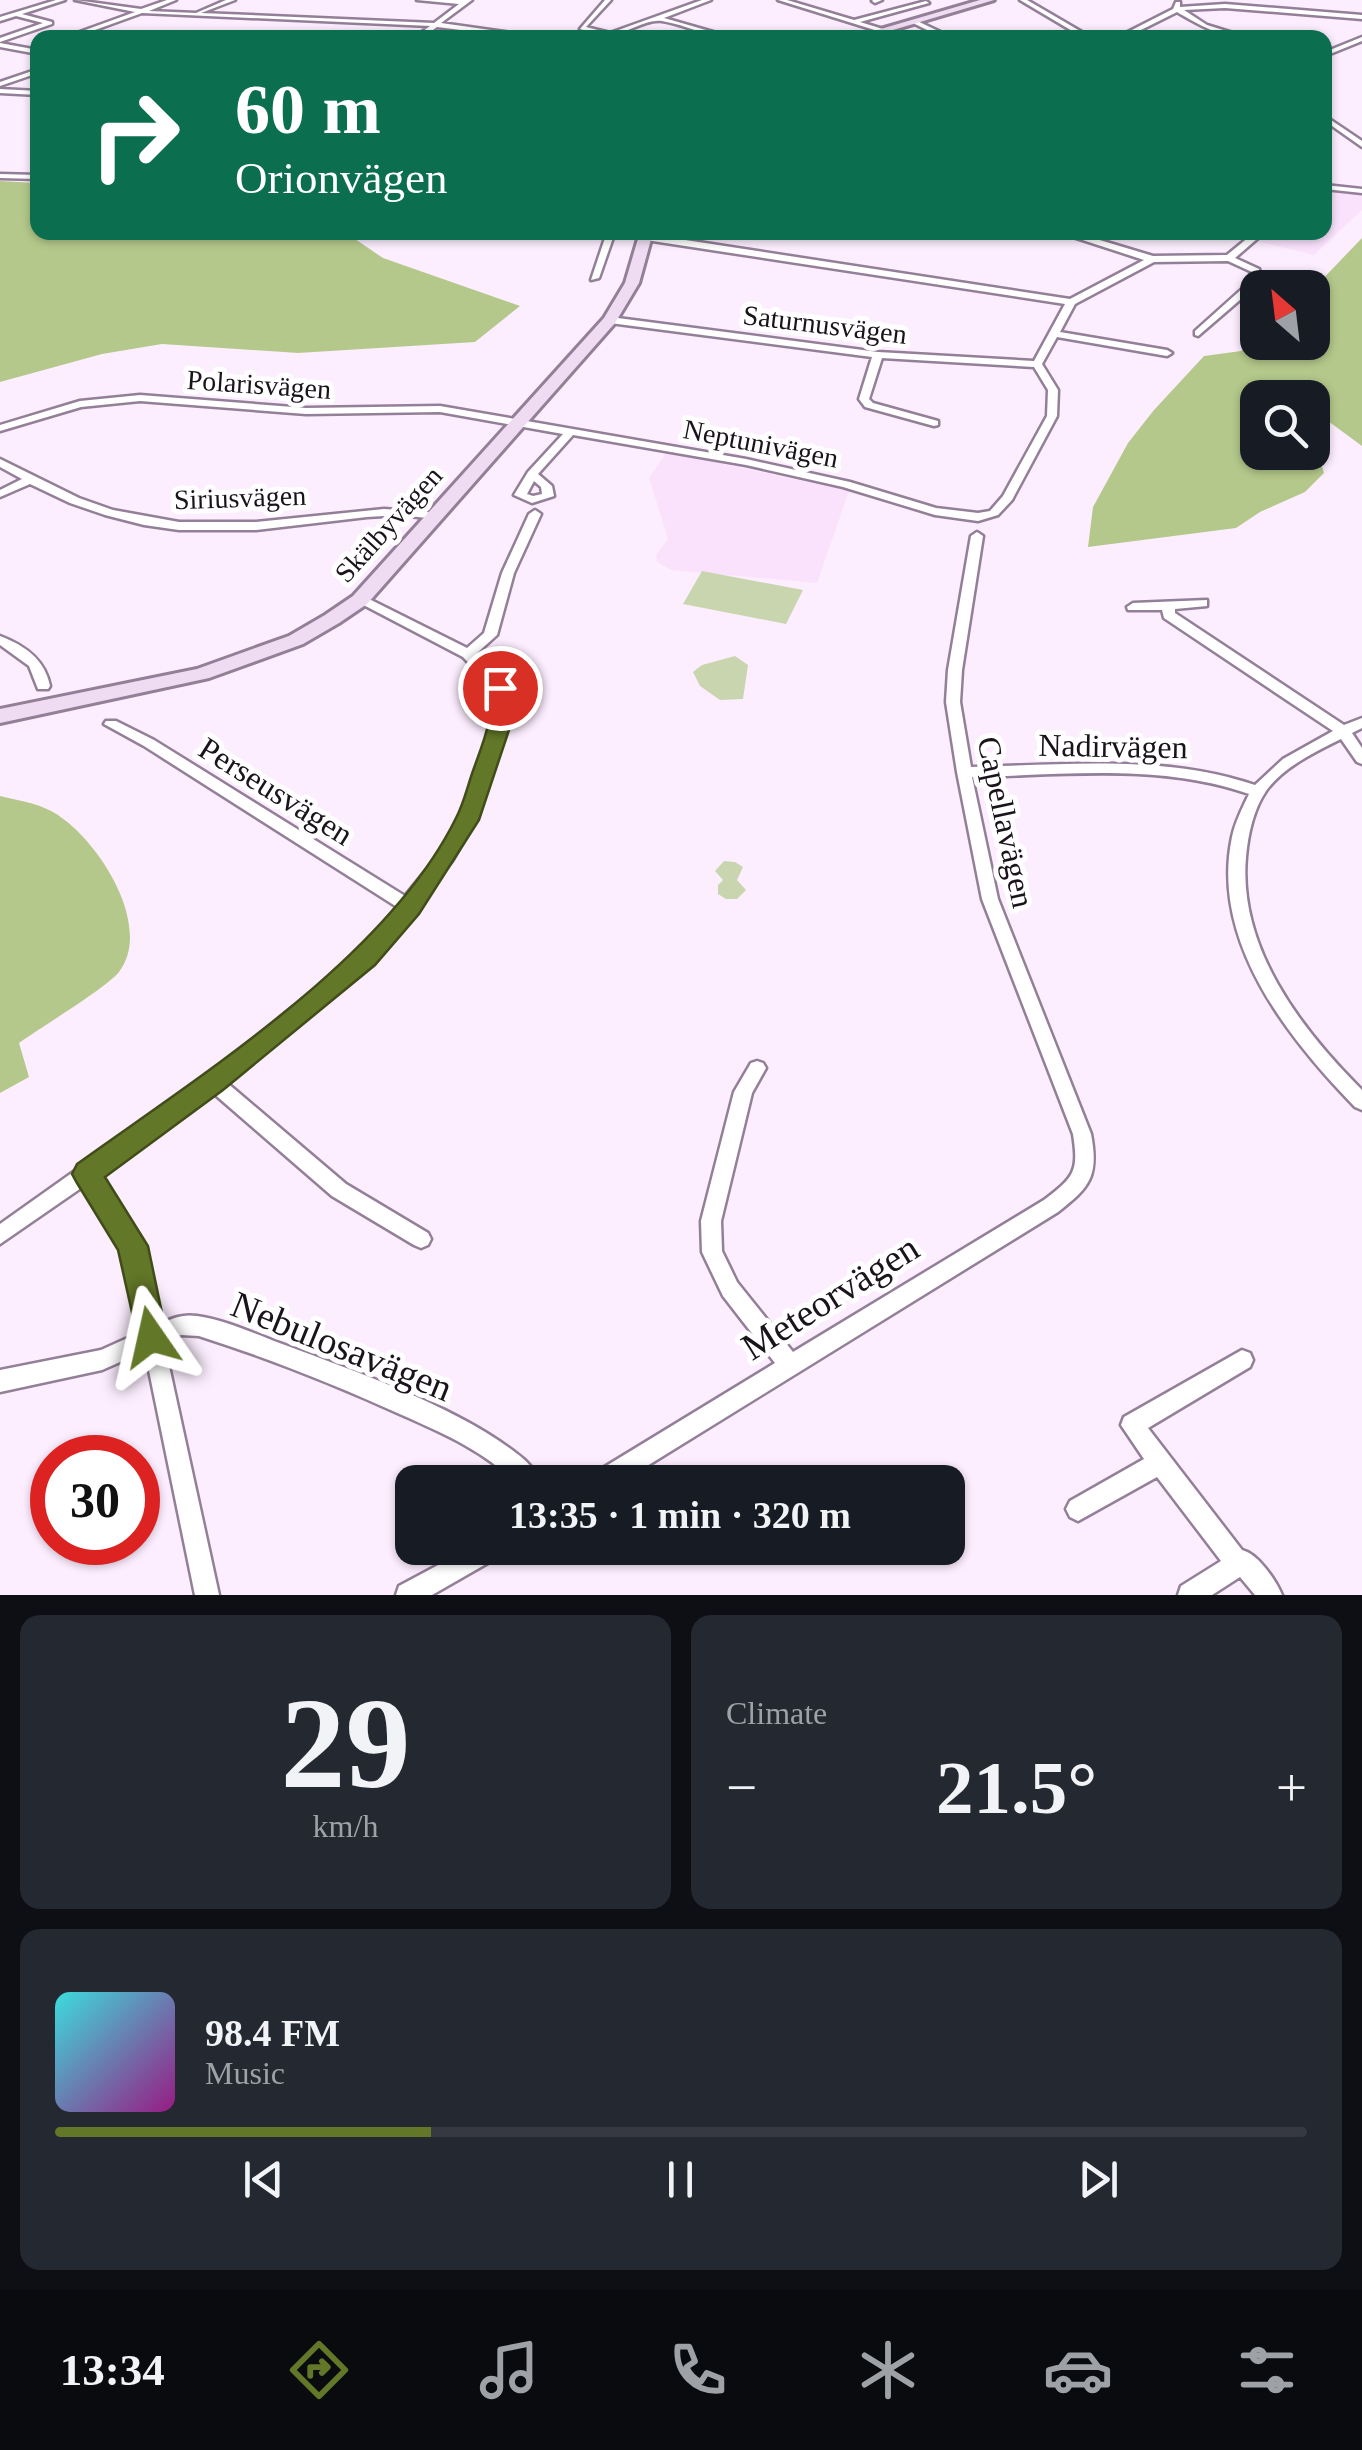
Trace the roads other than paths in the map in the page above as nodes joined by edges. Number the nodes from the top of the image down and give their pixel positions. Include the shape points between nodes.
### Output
1 (66, 0) edge
2 (78, 0) edge
3 (173, 0) edge
4 (232, 0) edge
5 (420, 0) edge
6 (608, 0) edge
7 (708, 0) edge
8 (781, 0) edge
9 (990, 0) edge
10 (1022, 0) edge
11 (923, 1) edge
12 (467, 2) edge
13 (1177, 4) edge
14 (141, 12) junction
15 (15, 14) junction
16 (189, 15) junction
17 (1362, 17) edge
18 (656, 18) junction
19 (0, 19) edge
20 (852, 22) junction
21 (915, 22) junction
22 (436, 25) junction
23 (32, 30) edge
24 (89, 30) edge
25 (429, 30) edge
26 (477, 30) edge
27 (588, 30) edge
28 (622, 30) edge
29 (701, 30) edge
30 (881, 30) joint
31 (932, 30) edge
32 (1075, 30) edge
33 (1133, 30) edge
34 (1219, 30) edge
35 (30, 31) edge
36 (1362, 40) edge
37 (0, 43) edge
38 (30, 49) edge
39 (1332, 51) edge
40 (30, 74) edge
41 (0, 88) edge
42 (30, 92) edge
43 (1332, 123) edge
44 (1362, 145) edge
45 (0, 176) edge
46 (30, 177) edge
47 (1332, 188) edge
48 (1362, 190) edge
49 (609, 240) edge
50 (645, 240) edge
51 (683, 240) edge
52 (718, 240) edge
53 (1089, 240) edge
54 (1251, 240) edge
55 (713, 245) junction
56 (1228, 258) junction
57 (1152, 259) junction
58 (594, 278) dead end
59 (1071, 302) junction
60 (610, 320) junction
61 (1198, 333) dead end
62 (1056, 334) junction
63 (1167, 353) dead end
64 (878, 354) junction
65 (1037, 364) junction
66 (517, 420) junction
67 (934, 423) dead end
68 (0, 428) edge
69 (572, 431) junction
70 (0, 462) edge
71 (532, 474) dead end
72 (29, 480) junction
73 (0, 494) edge
74 (435, 514) junction
75 (535, 514) dead end
76 (977, 536) dead end
77 (360, 600) junction
78 (1202, 603) dead end
79 (1168, 606) junction
80 (1132, 607) dead end
81 (0, 640) edge
82 (468, 654) junction
83 (43, 686) dead end
84 (0, 716) edge
85 (1362, 723) edge
86 (110, 724) dead end
87 (1344, 731) junction
88 (1362, 760) edge
89 (964, 772) junction
90 (1257, 791) junction
91 (410, 907) junction
92 (757, 1068) dead end
93 (214, 1082) junction
94 (1362, 1102) edge
95 (1088, 1166) joint
96 (87, 1174) junction
97 (0, 1235) edge
98 (421, 1238) dead end
99 (151, 1337) junction
100 (1242, 1360) dead end
101 (791, 1366) junction
102 (0, 1381) edge
103 (1160, 1462) junction
104 (514, 1465) edge
105 (629, 1465) edge
106 (1078, 1510) dead end
107 (1238, 1564) junction
108 (462, 1565) edge
109 (208, 1595) edge
110 (408, 1595) edge
111 (1190, 1595) edge
112 (1270, 1595) edge

1 - 2 street
1 - 15 street
2 - 14 street
3 - 14 street
4 - 16 street
5 - 12 street
6 - 27 street via 582,28
7 - 18 street
8 - 20 street
9 - 21 street
10 - 32 street
11 - 20 street
12 - 22 street
13 - 17 street
13 - 33 street
13 - 34 street
14 - 16 street
14 - 24 street
15 - 19 street
15 - 23 street via 50,23
16 - 22 street
18 - 28 street
18 - 29 street
20 - 30 street
21 - 30 street
21 - 31 street
22 - 25 street
22 - 26 street
35 - 37 street
36 - 39 street
37 - 38 street
40 - 41 street
41 - 42 street
43 - 44 street
45 - 46 street
47 - 48 street
49 - 58 street
50 - 60 street, Skälbyvägen via 632,283
51 - 55 street
52 - 55 street
53 - 57 street
54 - 56 street
55 - 59 street
56 - 57 street
56 - 61 street via 1256,270 1258,280
57 - 59 street
59 - 62 street
60 - 64 street, Saturnusvägen
60 - 66 street, Skälbyvägen
62 - 63 street
62 - 65 street
64 - 65 street, Saturnusvägen
64 - 67 street via 864,399 868,405
65 - 69 street, Neptunivägen via 1053,390 1052,416 1028,466 994,513 959,517 846,484
66 - 68 street, Polarisvägen via 440,408 290,410 140,398 80,404
66 - 69 street, Neptunivägen
66 - 74 street, Skälbyvägen
69 - 71 street
70 - 72 street, Siriusvägen
72 - 73 street
72 - 74 street, Siriusvägen via 118,518 206,530 404,510
74 - 77 street, Skälbyvägen
75 - 82 street via 508,572 490,635
76 - 89 street, Capellavägen via 953,702
77 - 82 street
77 - 84 street, Skälbyvägen via 296,640 251,658
78 - 79 street
79 - 80 street
79 - 87 street via 1170,615
81 - 83 street via 42,670
82 - 91 street via 500,688 504,712 468,820
85 - 87 street
86 - 91 street, Perseusvägen
87 - 88 street
87 - 90 street via 1309,746
89 - 90 street, Nadirvägen via 1155,771 1228,778
89 - 95 street, Capellavägen via 990,900 1082,1134
90 - 94 street via 1237,841 1236,891 1260,971 1298,1034
91 - 93 street via 366,958
92 - 101 street via 743,1092 711,1220 712,1252 730,1289
93 - 96 street
93 - 98 street via 340,1190
95 - 101 street, Meteorvägen via 1080,1184 1051,1206
96 - 97 street
96 - 99 street via 133,1246
99 - 102 street, Nebulosavägen via 102,1360
99 - 104 street, Nebulosavägen via 180,1325 199,1326 252,1343 378,1393
99 - 109 street
100 - 103 street via 1132,1425
101 - 105 street, Meteorvägen
103 - 106 street
103 - 107 street
107 - 111 street
107 - 112 street via 1243,1561
108 - 110 street

